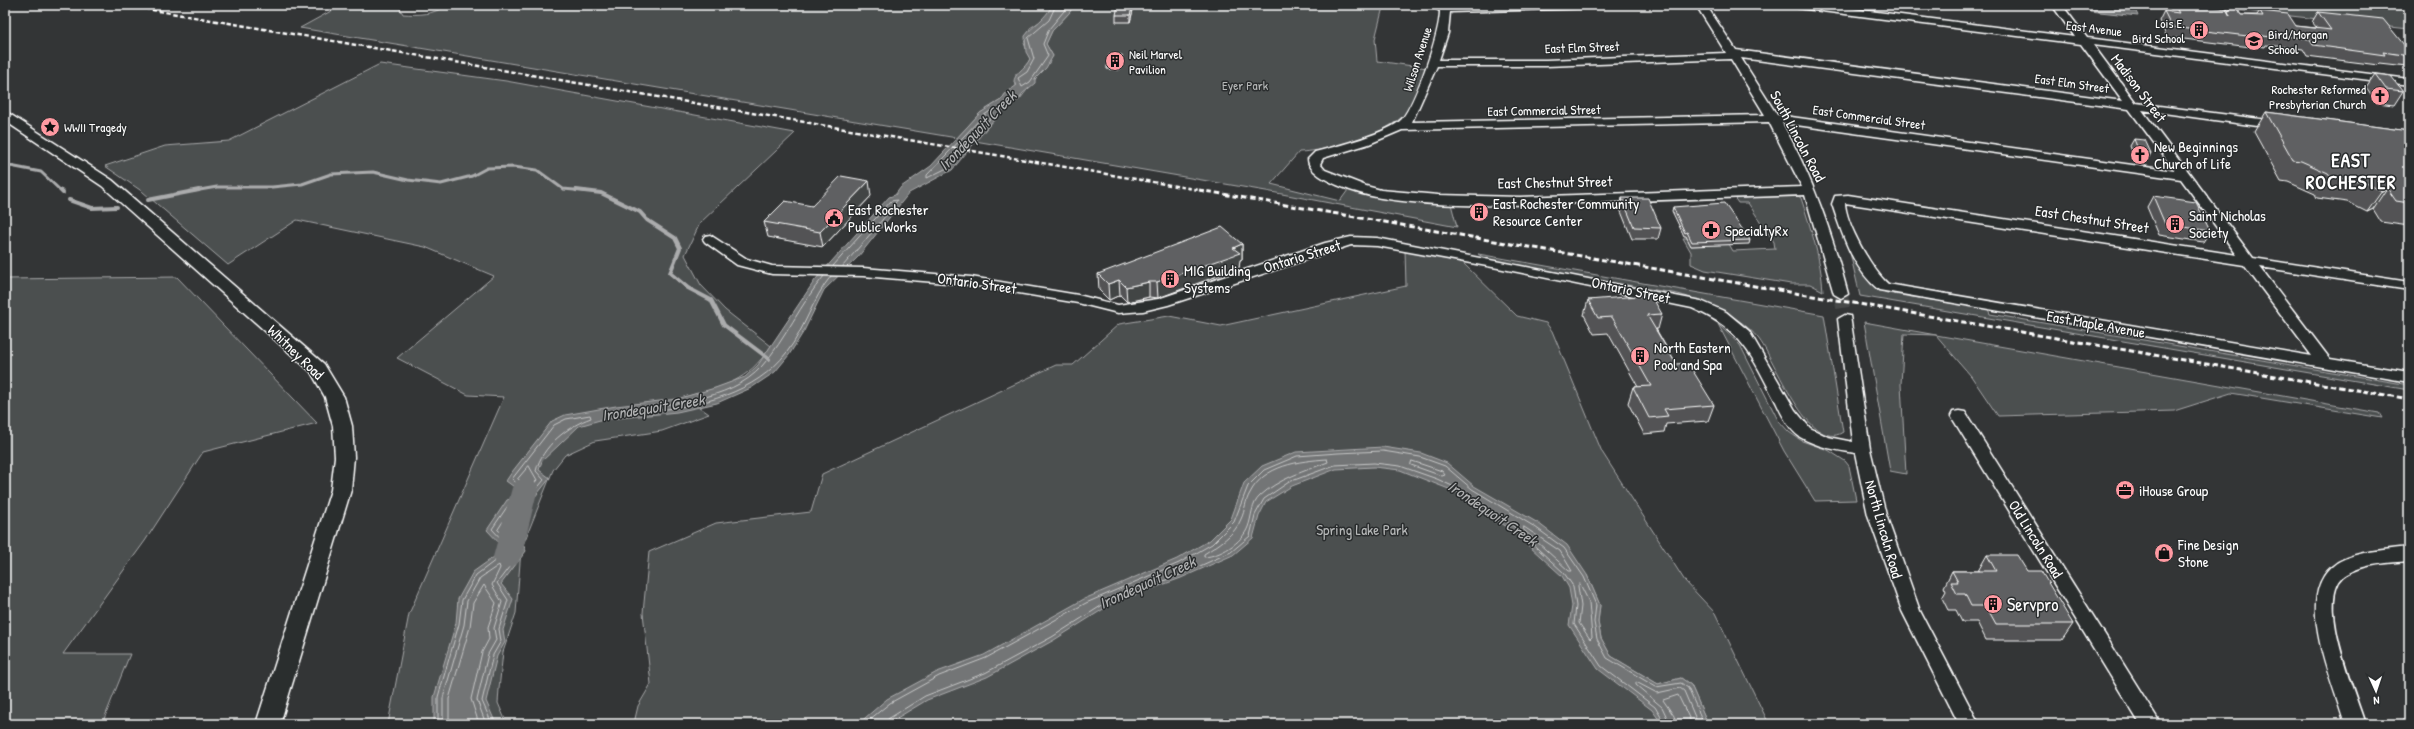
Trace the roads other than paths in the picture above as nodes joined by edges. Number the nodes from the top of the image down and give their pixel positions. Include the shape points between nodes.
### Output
1 (1596, 5) edge
2 (1701, 5) edge
3 (1798, 5) edge
4 (2057, 5) edge
5 (1440, 7) edge
6 (2084, 41) junction
7 (1732, 54) junction
8 (1432, 63) junction
9 (2409, 82) edge
10 (2132, 105) junction
11 (5, 115) edge
12 (1772, 118) junction
13 (1402, 126) junction
14 (2291, 126) edge
15 (2186, 176) junction
16 (1810, 191) junction
17 (1840, 199) joint
18 (710, 239) dead end
19 (2249, 261) junction
20 (2409, 286) edge
21 (1841, 294) tunnel mouth
22 (1845, 319) tunnel mouth
23 (2325, 363) junction
24 (2409, 377) edge
25 (1959, 416) dead end
26 (1862, 449) junction
27 (2409, 554) edge
28 (268, 724) edge
29 (1969, 724) edge
30 (2151, 724) edge
31 (2355, 724) edge

1 - 5 street
2 - 7 street, South Lincoln Road
3 - 6 street, East Avenue
4 - 6 street, Madison Street
5 - 8 street, Wilson Avenue via 1444,22
6 - 9 street, East Avenue
6 - 10 street, Madison Street
7 - 8 street, East Elm Street via 1546,63
7 - 10 street, East Elm Street
7 - 12 street, South Lincoln Road
8 - 13 street, Wilson Avenue via 1417,103
10 - 14 street, East Elm Street
10 - 15 street, Madison Street
11 - 28 main road, Whitney Road via 106,183 318,368 331,387 345,436 341,490
12 - 13 street, East Commercial Street
12 - 15 street, East Commercial Street
12 - 16 street, South Lincoln Road
13 - 16 street, East Chestnut Street via 1319,155 1314,159 1314,164 1321,173 1362,189 1381,194 1438,199 1520,200
15 - 19 street, Madison Street
16 - 21 street, South Lincoln Road
17 - 19 street, East Chestnut Street via 1848,198
17 - 23 street, East Maple Avenue via 1838,204 1850,236 1878,284 1891,290
18 - 26 street, Ontario Street via 742,262 772,270 852,272 971,281 1127,309 1163,302 1330,246 1351,242 1377,242 1696,304 1721,315 1744,334 1789,414 1804,432 1824,442
19 - 20 street, East Chestnut Street
19 - 23 street, Madison Street
22 - 26 street, North Lincoln Road
23 - 24 street, East Maple Avenue
25 - 30 street, Old Lincoln Road
26 - 29 street, North Lincoln Road via 1877,514 1894,569 1911,611
27 - 31 street via 2381,556 2345,567 2330,579 2322,596 2329,641 2344,681

